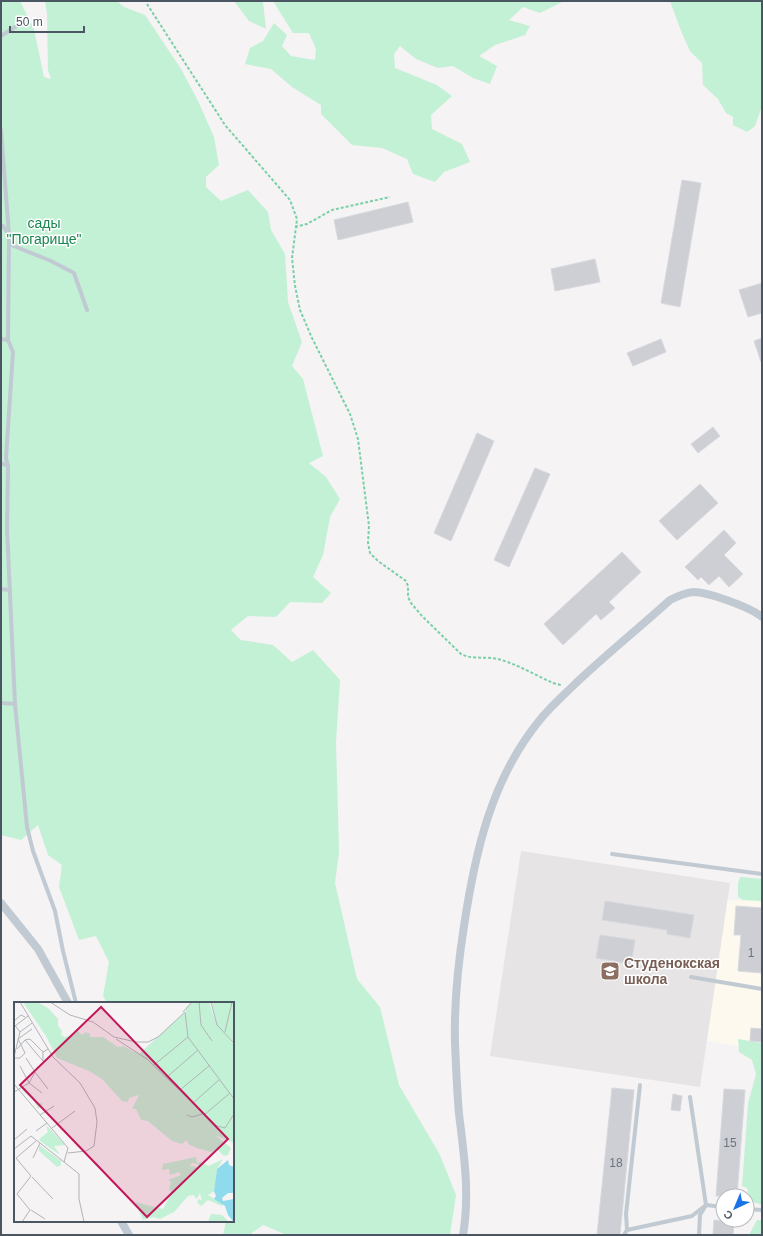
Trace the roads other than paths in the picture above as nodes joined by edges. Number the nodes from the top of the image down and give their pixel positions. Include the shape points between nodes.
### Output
1 (18, 25) dead end
2 (1, 36) edge
3 (1, 130) edge
4 (1, 226) edge
5 (9, 235) junction
6 (9, 244) junction
7 (87, 310) dead end
8 (1, 339) edge
9 (8, 340) junction
10 (1, 462) edge
11 (8, 466) junction
12 (1, 590) edge
13 (10, 590) junction
14 (762, 617) edge
15 (1, 703) edge
16 (15, 704) junction
17 (612, 854) dead end
18 (762, 874) edge
19 (1, 903) edge
20 (691, 977) dead end
21 (762, 989) edge
22 (67, 1002) edge
23 (76, 1002) edge
24 (640, 1085) dead end
25 (690, 1097) dead end
26 (706, 1205) junction
27 (715, 1206) edge
28 (122, 1222) edge
29 (627, 1230) junction
30 (129, 1235) edge
31 (463, 1235) edge
32 (624, 1235) edge
33 (699, 1235) edge

1 - 2 lane
3 - 5 lane
4 - 5 lane
5 - 6 lane
6 - 7 lane via 74,273
6 - 9 lane
8 - 9 lane
9 - 11 lane via 13,352 13,369 7,435
10 - 11 lane
11 - 13 lane via 7,529
12 - 13 lane
13 - 16 lane
14 - 31 street via 747,607 695,592 682,594 670,600 574,685 540,720 520,746 504,776 477,850 459,962 454,1029 466,1179 466,1218
15 - 16 lane
16 - 23 lane via 27,827 55,911
17 - 18 lane
19 - 22 street via 38,949
20 - 21 lane
24 - 29 lane via 626,1214
25 - 26 lane
26 - 27 lane
26 - 29 lane via 692,1216
26 - 33 lane via 700,1215
28 - 30 street
29 - 32 lane

